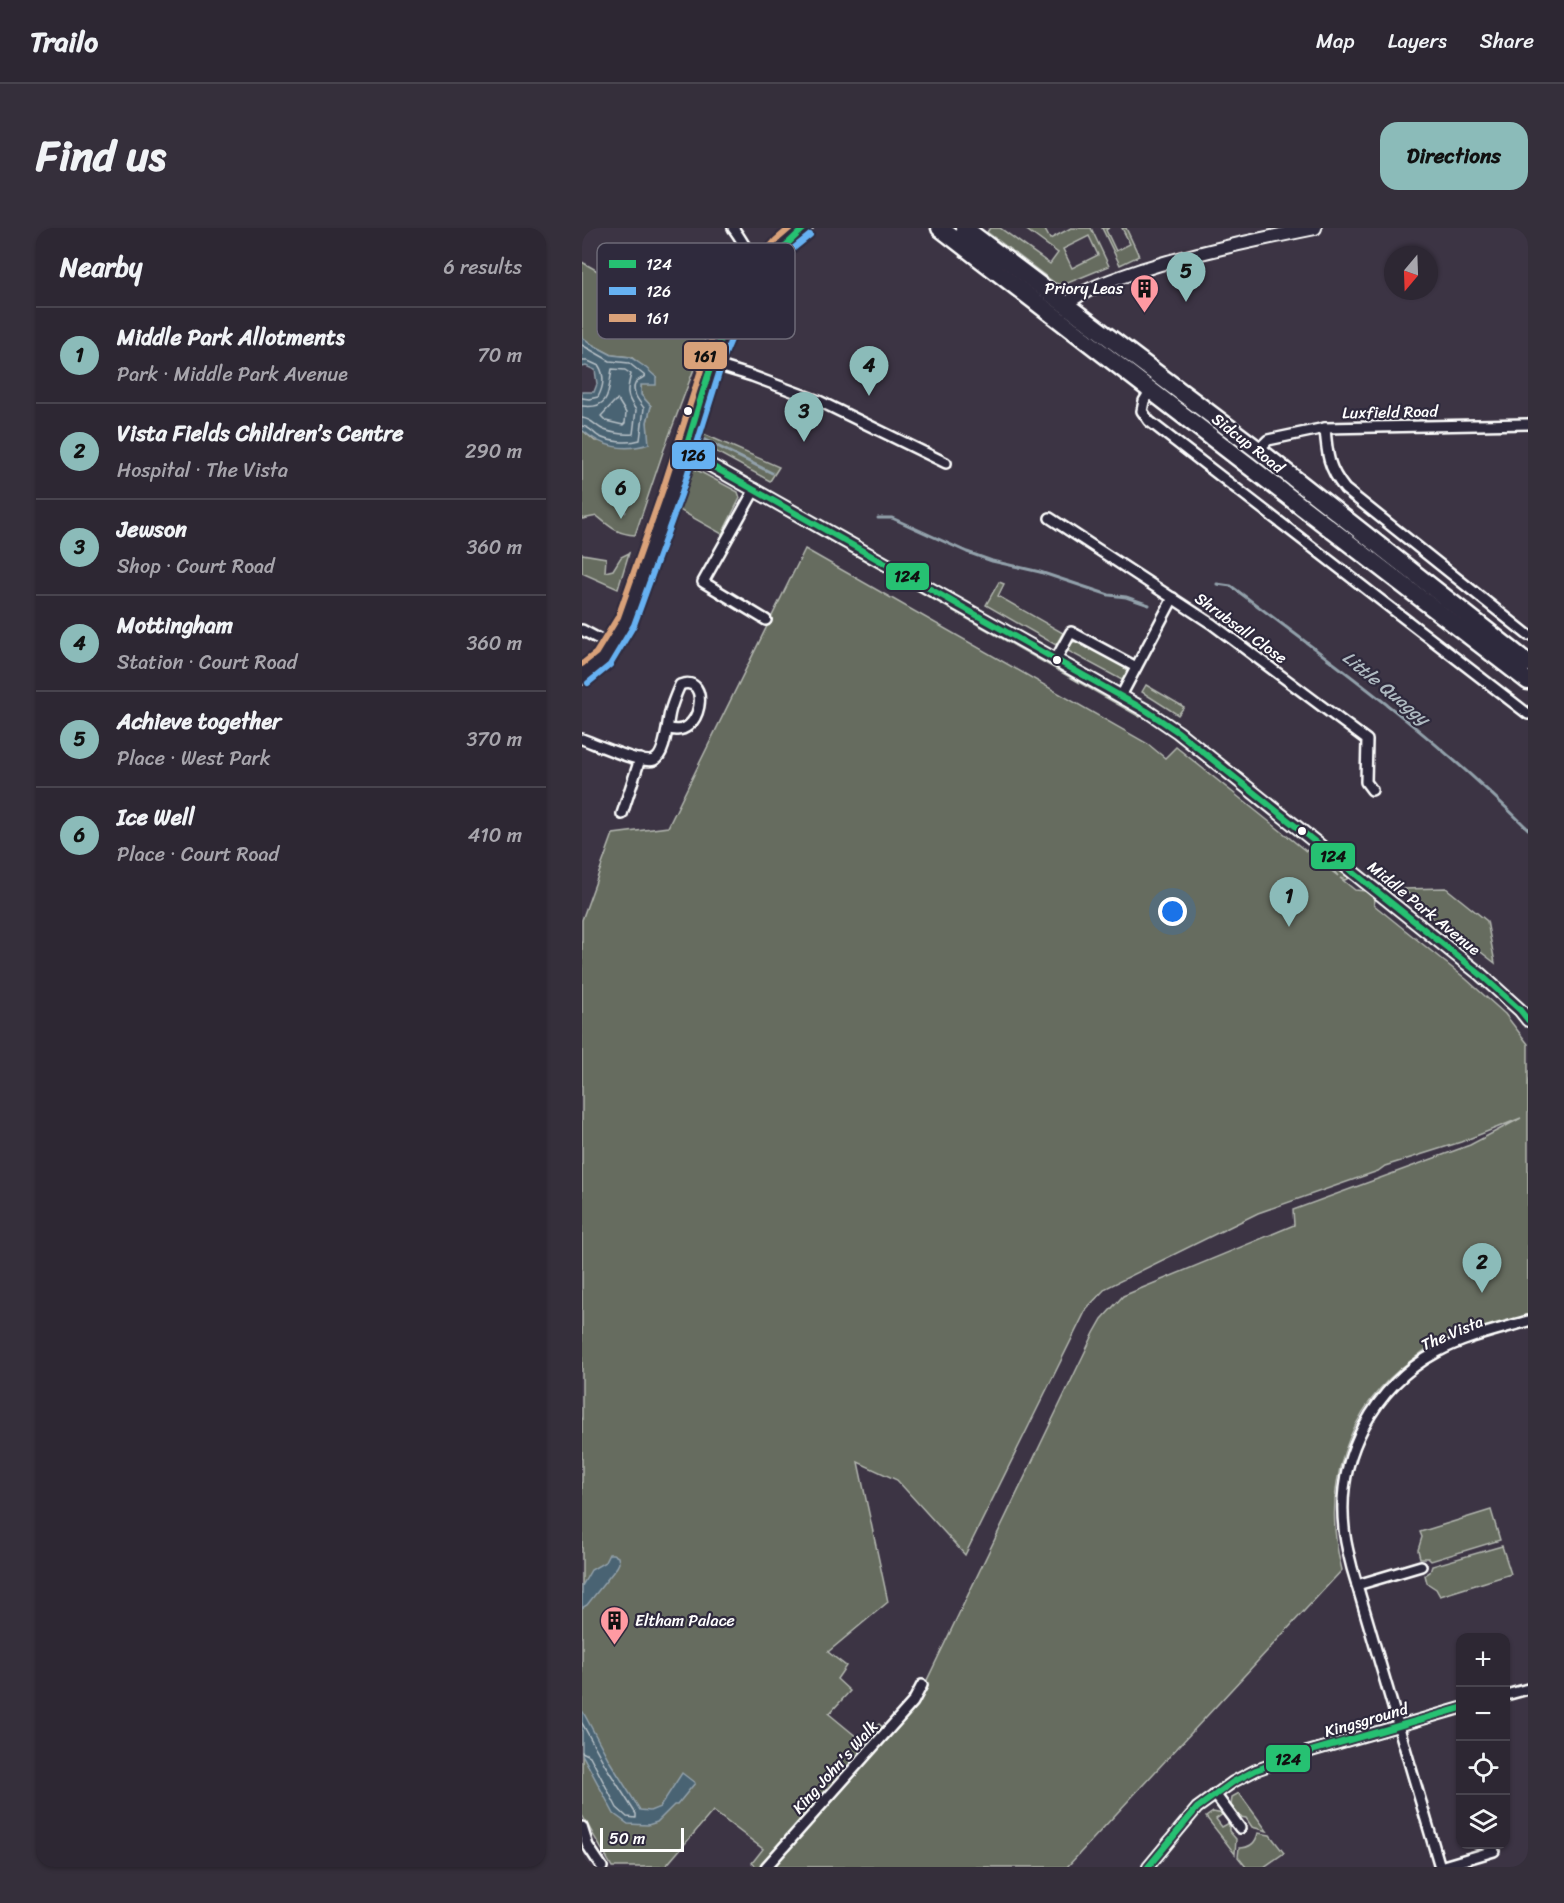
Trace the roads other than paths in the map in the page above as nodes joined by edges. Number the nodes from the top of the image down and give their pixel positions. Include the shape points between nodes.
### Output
1 (733, 228) edge
2 (804, 228) edge
3 (940, 228) edge
4 (964, 228) edge
5 (1315, 228) edge
6 (744, 243) edge
7 (786, 243) edge
8 (1066, 304) junction
9 (723, 339) edge
10 (715, 358) junction
11 (1151, 390) junction
12 (1528, 424) edge
13 (1325, 428) junction
14 (1258, 450) junction
15 (685, 451) junction
16 (946, 463) dead end
17 (754, 489) junction
18 (1050, 518) dead end
19 (1173, 598) junction
20 (766, 620) dead end
21 (582, 630) edge
22 (1528, 635) edge
23 (612, 646) junction
24 (1056, 659) junction
25 (1528, 663) edge
26 (1136, 667) junction
27 (582, 676) edge
28 (1528, 681) edge
29 (1121, 696) junction
30 (1528, 714) edge
31 (668, 728) junction
32 (582, 739) edge
33 (640, 759) junction
34 (1372, 790) dead end
35 (622, 814) dead end
36 (1528, 1020) edge
37 (1528, 1321) edge
38 (1421, 1566) dead end
39 (1356, 1585) junction
40 (922, 1685) dead end
41 (1528, 1689) edge
42 (1510, 1694) edge
43 (1456, 1709) edge
44 (1398, 1726) junction
45 (1215, 1794) junction
46 (582, 1827) edge
47 (1240, 1828) dead end
48 (1494, 1851) dead end
49 (602, 1867) edge
50 (766, 1867) edge
51 (1148, 1867) edge
52 (1440, 1867) edge

1 - 6 street
2 - 7 main road
3 - 11 highway, Sidcup Road
4 - 8 highway, Sidcup Road
5 - 8 street via 1171,261 1091,289
8 - 14 highway, Sidcup Road
9 - 10 main road
10 - 15 main road
10 - 16 street via 819,401
11 - 28 highway, Sidcup Road
11 - 30 street via 1142,411 1149,421
12 - 13 street, Luxfield Road
13 - 14 street, Luxfield Road via 1268,440
13 - 22 street via 1328,458 1345,489
14 - 25 highway, Sidcup Road
15 - 17 street, Middle Park Avenue
15 - 23 main road via 626,621
17 - 20 street via 703,582
17 - 24 street, Middle Park Avenue
18 - 19 street, Shrubsall Close
19 - 26 street
19 - 34 street, Shrubsall Close via 1367,740 1366,782
21 - 23 street
23 - 27 main road
24 - 26 street via 1071,632
24 - 29 street, Middle Park Avenue
26 - 29 street
29 - 36 street, Middle Park Avenue via 1179,732 1486,980
31 - 31 street via 680,686 690,684 698,690 699,706 688,727 677,731
31 - 33 street via 658,757
32 - 33 street
33 - 35 street
37 - 39 street, The Vista via 1436,1352 1401,1378 1369,1416 1352,1452 1344,1498 1343,1527
38 - 39 street
39 - 44 street, The Vista
40 - 50 street, King John's Walk via 913,1702
41 - 42 street
43 - 44 street, Kingsground
44 - 45 street, Kingsground via 1280,1760
44 - 52 street, The Vista
45 - 47 street
45 - 51 street, Kingsground via 1197,1808
46 - 49 street via 588,1846
48 - 52 street, The Vista

